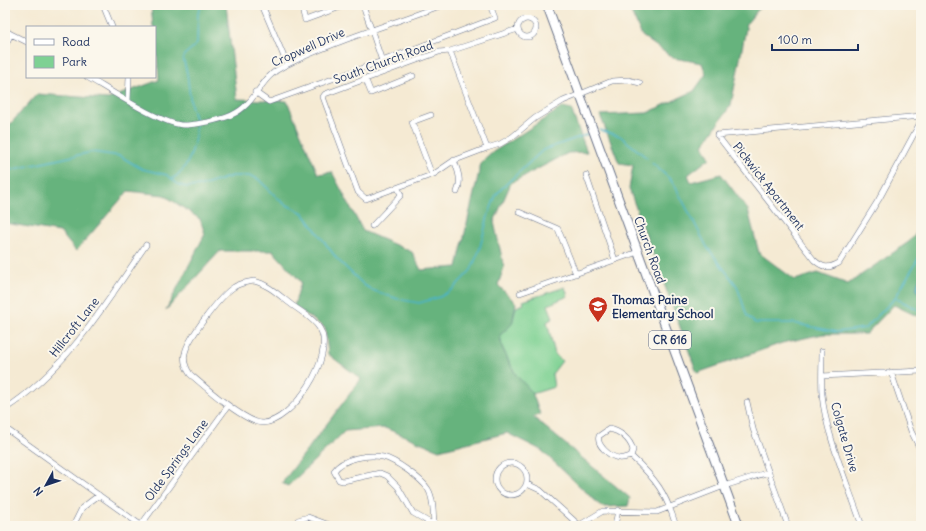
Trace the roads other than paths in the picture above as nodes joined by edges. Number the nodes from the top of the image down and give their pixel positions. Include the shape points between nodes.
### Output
1 (103, 5) edge
2 (262, 5) edge
3 (301, 5) edge
4 (346, 5) edge
5 (362, 5) edge
6 (442, 5) edge
7 (490, 5) edge
8 (547, 5) edge
9 (112, 26) edge
10 (518, 29) dead end
11 (5, 30) edge
12 (372, 32) junction
13 (11, 34) junction
14 (26, 42) edge
15 (5, 46) edge
16 (450, 51) junction
17 (382, 61) junction
18 (286, 64) junction
19 (413, 76) dead end
20 (89, 78) edge
21 (130, 78) edge
22 (365, 78) junction
23 (640, 83) dead end
24 (255, 92) junction
25 (581, 95) junction
26 (128, 101) junction
27 (431, 115) dead end
28 (921, 116) edge
29 (921, 120) edge
30 (487, 148) junction
31 (454, 160) junction
32 (432, 175) junction
33 (586, 176) dead end
34 (398, 188) junction
35 (457, 192) dead end
36 (519, 212) dead end
37 (372, 226) dead end
38 (146, 245) dead end
39 (638, 252) junction
40 (615, 260) junction
41 (576, 274) junction
42 (520, 293) dead end
43 (822, 351) dead end
44 (921, 371) edge
45 (891, 372) junction
46 (822, 376) junction
47 (747, 402) dead end
48 (228, 406) junction
49 (5, 409) edge
50 (5, 428) edge
51 (921, 451) edge
52 (631, 456) junction
53 (769, 472) junction
54 (527, 484) junction
55 (724, 486) junction
56 (99, 495) junction
57 (671, 508) junction
58 (618, 510) junction
59 (578, 525) edge
60 (73, 526) edge
61 (141, 526) edge
62 (296, 526) edge
63 (332, 526) edge
64 (434, 526) edge
65 (615, 526) edge
66 (676, 526) edge
67 (739, 526) edge
68 (788, 526) edge
69 (862, 526) edge

1 - 9 street
2 - 18 street
3 - 4 street via 305,20
5 - 12 street
6 - 12 street, Cropwell Drive
7 - 17 street via 495,18
8 - 25 main road, Church Road / CR 616
10 - 16 street
11 - 13 street
12 - 17 street
12 - 18 street, Cropwell Drive via 334,44
13 - 14 street
13 - 15 street
16 - 22 street, South Church Road via 445,50
16 - 30 street, South Church Road
17 - 24 street via 269,102
18 - 24 street, Cropwell Drive via 270,74
19 - 22 street via 371,93
20 - 26 street, Cropwell Drive
21 - 26 street
22 - 34 street, South Church Road via 325,94 323,101 358,192 366,199
23 - 25 street, South Church Road via 628,80 612,81
24 - 26 street, Cropwell Drive via 245,106 227,117 185,125 157,117
25 - 30 street, South Church Road via 549,109 500,144
25 - 39 main road, Church Road / CR 616
27 - 32 street via 412,122
28 - 29 street, Pickwick Apartment via 716,135 814,260 822,266 831,267 839,263 879,199
30 - 31 street, South Church Road
31 - 32 street, South Church Road
31 - 35 street via 459,180
32 - 34 street, South Church Road
33 - 40 street
34 - 37 street via 401,195
36 - 41 street via 558,229
38 - 49 street, Hillcroft Lane via 74,347 40,382
39 - 40 street
39 - 55 main road, Church Road / CR 616
40 - 41 street
41 - 42 street
43 - 46 street, Colgate Drive
44 - 45 street
45 - 46 street
45 - 51 street via 911,431
46 - 69 street, Colgate Drive via 822,395 831,434
47 - 53 street via 753,429
48 - 48 street via 190,374 186,369 185,354 192,339 225,293 245,282 259,282 320,329 324,351 322,361 296,403 274,420 261,423
48 - 61 street, Olde Springs Lane
50 - 56 street
52 - 52 street via 622,459 611,456 600,444 599,436 606,430 614,430 632,444
52 - 57 street via 653,477
53 - 55 street
53 - 68 street
54 - 54 street via 525,471 517,464 506,464 498,470 497,486 508,495 518,494
54 - 59 street via 540,490
55 - 57 street
55 - 67 main road, Church Road / CR 616
56 - 60 street via 82,508
56 - 61 street
57 - 58 street via 657,512
57 - 66 street
58 - 59 street via 603,511
58 - 65 street
62 - 63 street via 298,520 308,517
64 - 64 street via 413,513 398,487 387,476 380,473 343,481 339,480 334,470 342,463 354,459 378,456 391,461 412,474 429,490 433,502

